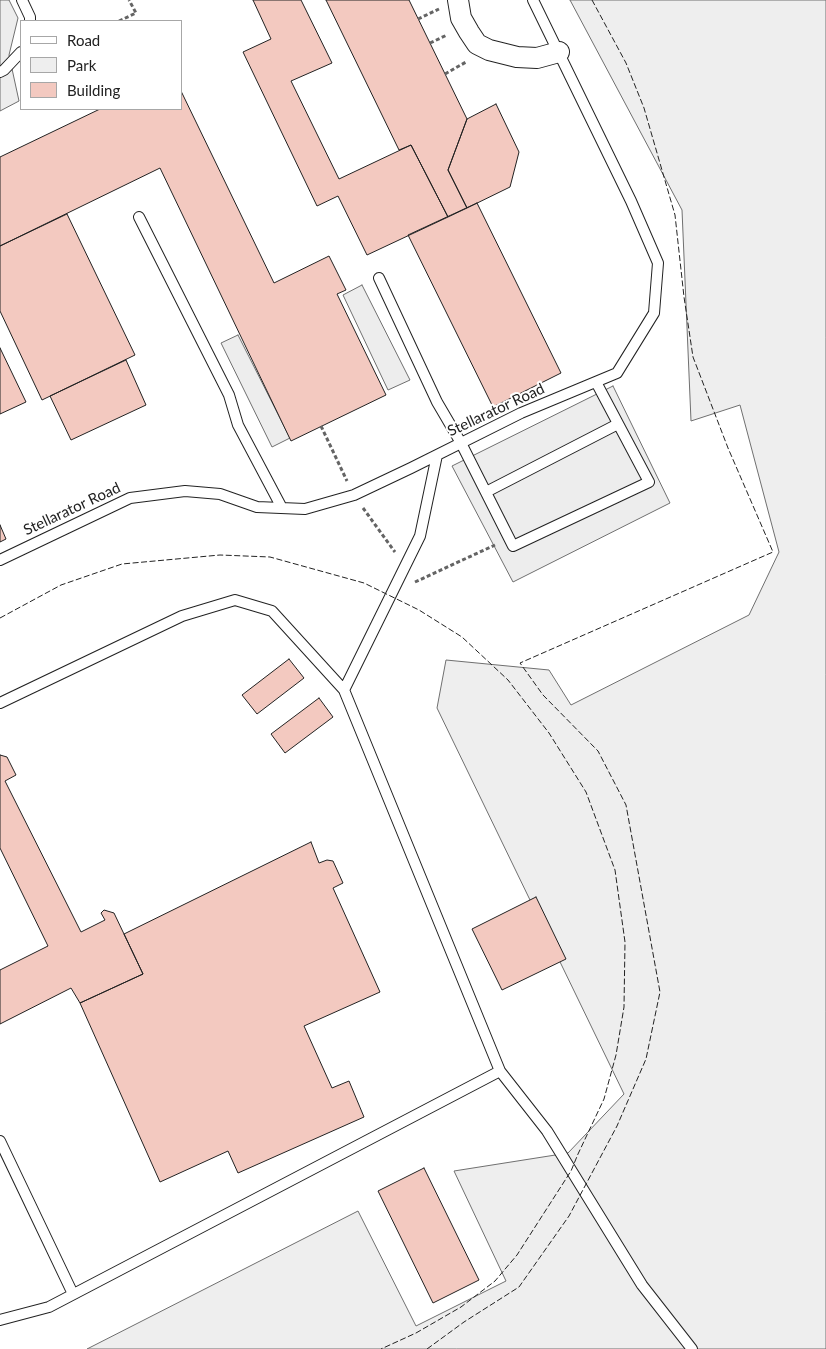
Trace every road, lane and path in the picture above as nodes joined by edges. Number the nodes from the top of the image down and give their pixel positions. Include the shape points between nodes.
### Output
1 (22, 0) edge
2 (129, 0) edge
3 (533, 0) edge
4 (450, 4) edge
5 (418, 19) dead end
6 (30, 20) edge
7 (126, 20) edge
8 (454, 32) dead end
9 (430, 43) dead end
10 (559, 52) junction
11 (20, 53) edge
12 (468, 60) dead end
13 (0, 72) edge
14 (445, 74) dead end
15 (139, 217) dead end
16 (379, 278) dead end
17 (596, 382) junction
18 (618, 424) junction
19 (321, 426) dead end
20 (461, 443) junction
21 (437, 455) junction
22 (486, 492) junction
23 (354, 494) junction
24 (282, 508) junction
25 (514, 546) junction
26 (0, 560) edge
27 (406, 566) junction
28 (344, 690) junction
29 (0, 703) edge
30 (500, 1071) junction
31 (0, 1140) edge
32 (73, 1294) junction
33 (0, 1320) edge
34 (692, 1349) edge

1 - 6 lane
2 - 7 path via 136,13
3 - 10 lane, Stellarator Road
4 - 5 path
4 - 10 street via 477,44 489,50 537,58
8 - 9 path
10 - 17 lane, Stellarator Road via 658,263 654,313 617,373
11 - 13 lane
12 - 14 path
15 - 24 lane via 229,395 238,425
16 - 20 lane via 437,402
17 - 18 lane
17 - 20 lane, Stellarator Road via 521,413
18 - 22 lane
18 - 25 lane via 649,482
19 - 23 path
20 - 21 lane, Stellarator Road
20 - 22 lane
21 - 23 lane, Stellarator Road
21 - 27 lane via 420,536
22 - 25 lane
23 - 24 lane, Stellarator Road via 305,509
23 - 27 path
24 - 26 lane, Stellarator Road via 257,507 220,494 185,491 130,498
25 - 27 path via 493,544 415,582
27 - 28 lane
28 - 29 lane via 272,611 235,600 182,616
28 - 30 lane
30 - 32 lane
30 - 34 lane via 547,1131 642,1285
31 - 32 lane
32 - 33 lane via 49,1307

